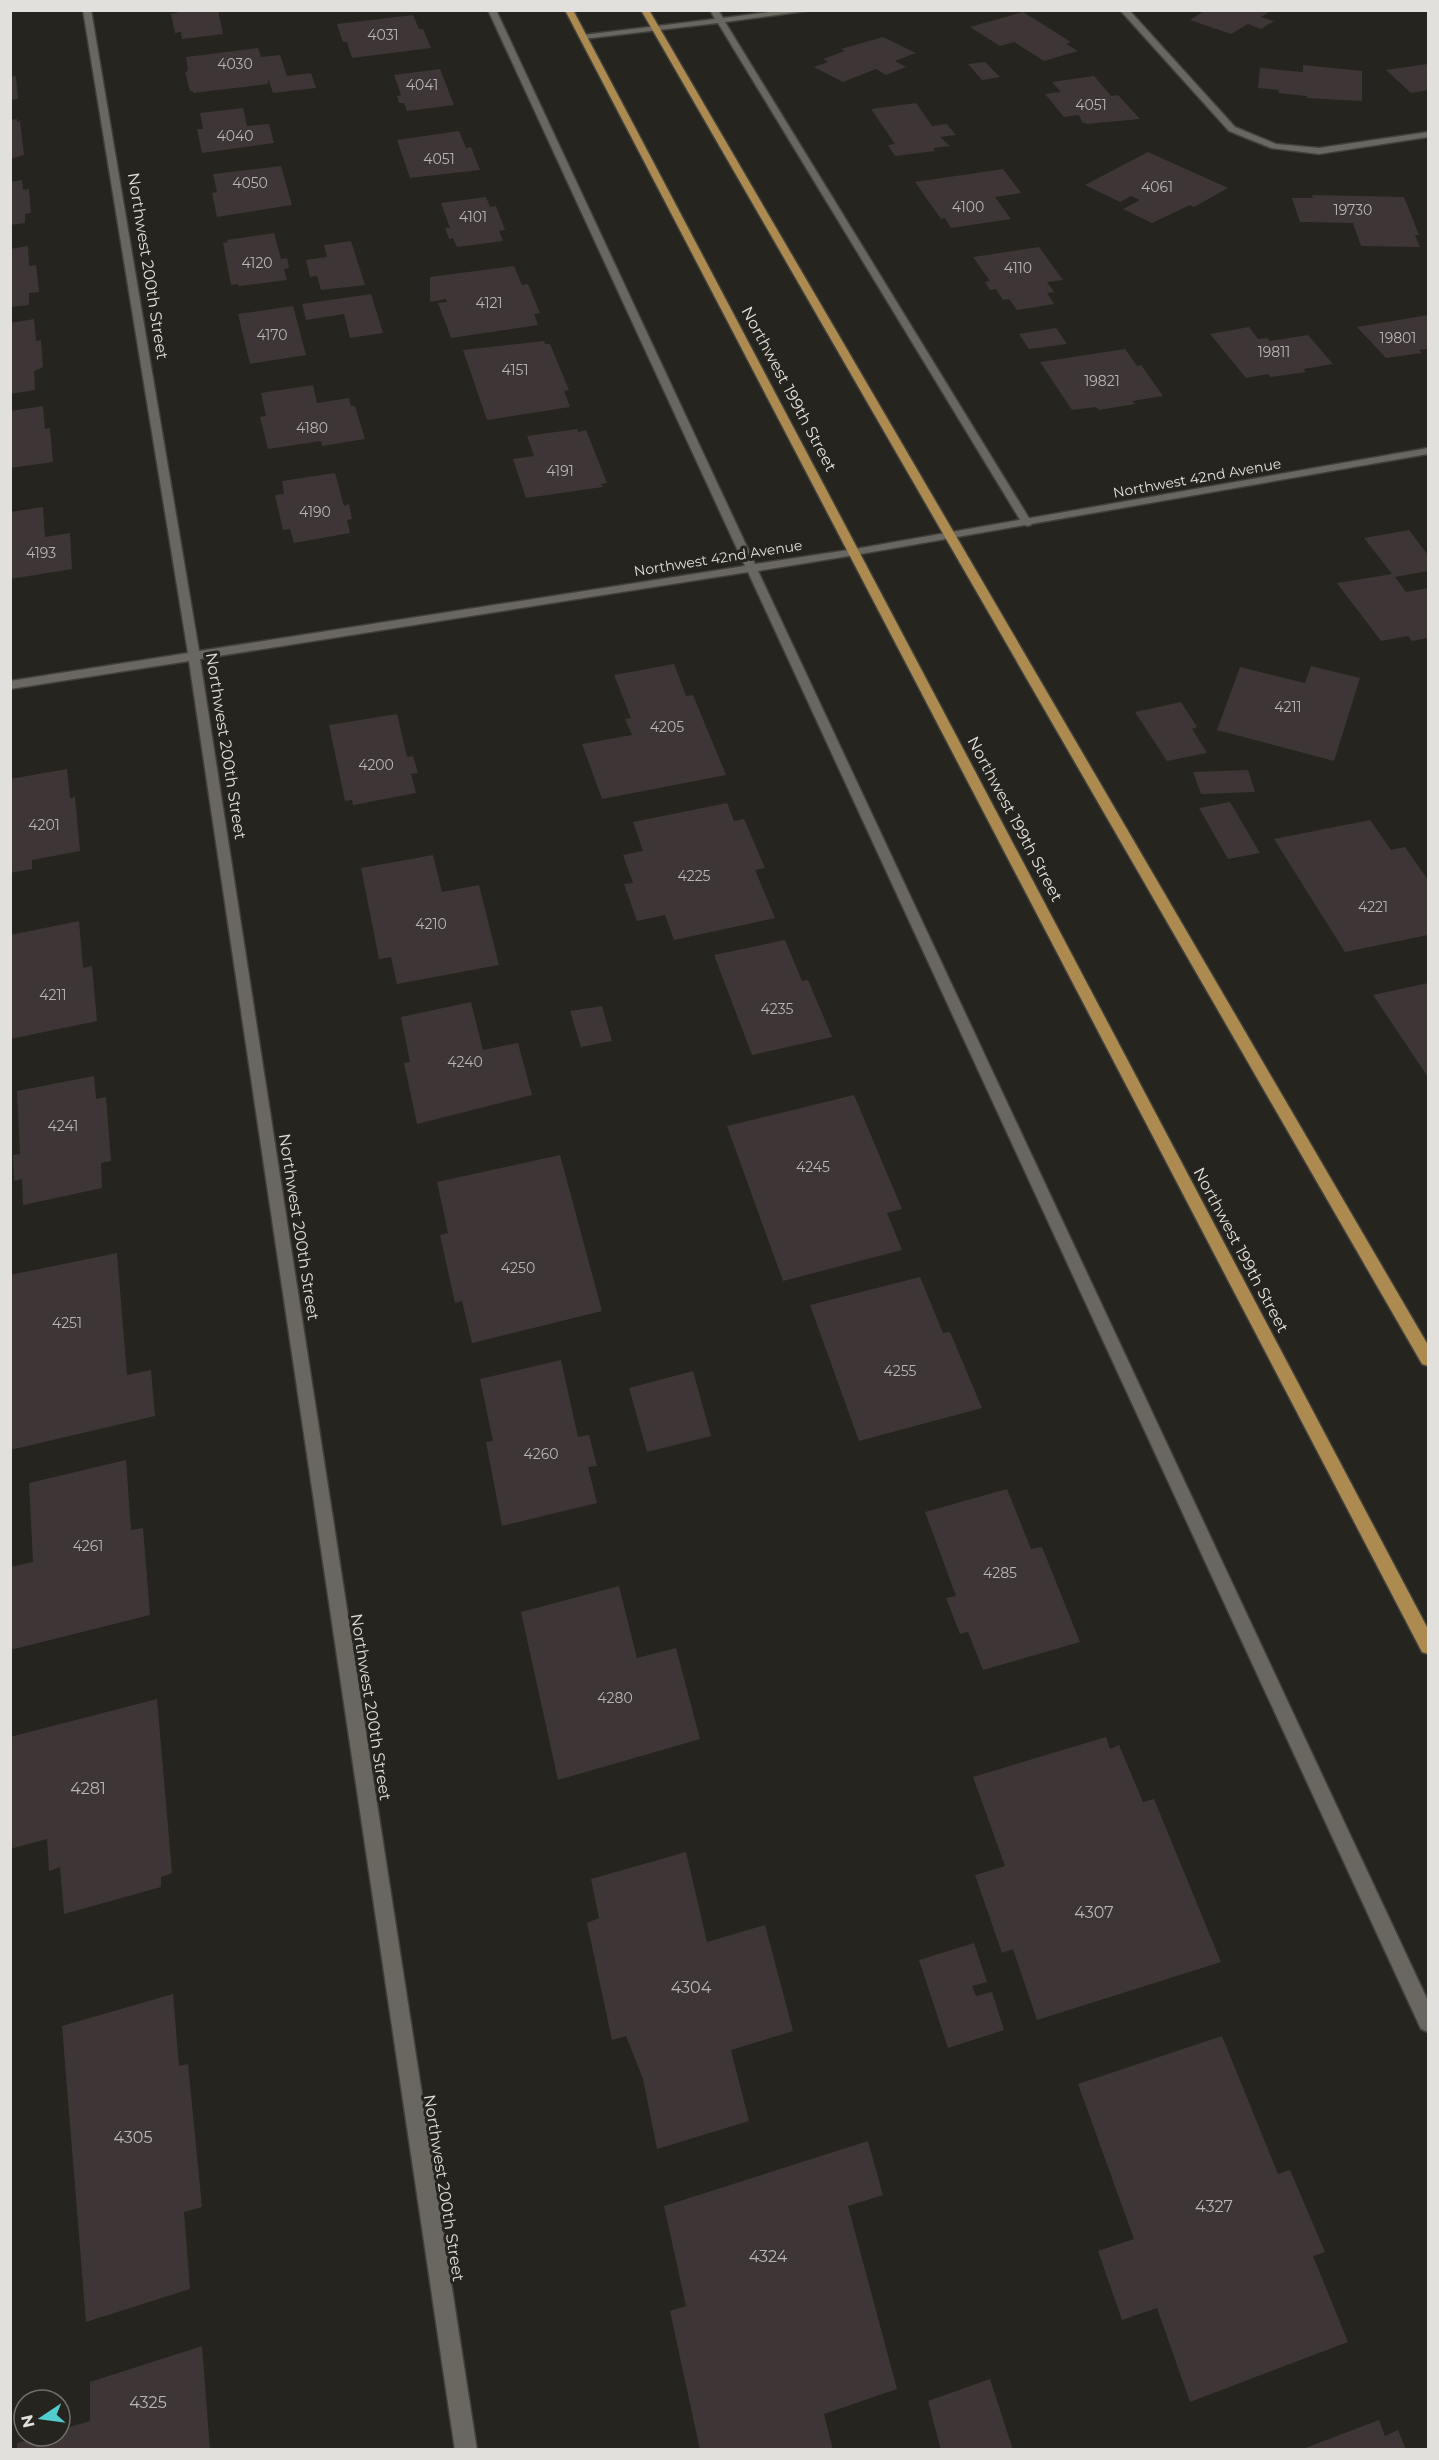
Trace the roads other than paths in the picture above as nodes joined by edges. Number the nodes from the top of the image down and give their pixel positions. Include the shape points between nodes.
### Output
1 (87, 10) edge
2 (492, 10) edge
3 (569, 10) edge
4 (645, 10) edge
5 (714, 10) edge
6 (809, 10) edge
7 (1124, 10) edge
8 (721, 21) junction
9 (656, 29) junction
10 (583, 37) junction
11 (1428, 135) edge
12 (1428, 451) edge
13 (1027, 523) junction
14 (951, 536) junction
15 (855, 552) junction
16 (752, 568) junction
17 (194, 655) junction
18 (10, 685) edge
19 (1428, 1359) edge
20 (1428, 1646) edge
21 (1428, 2022) edge
22 (466, 2450) edge

1 - 17 street, Northwest 200th Street
2 - 16 street
3 - 10 main road, Northwest 199th Street
4 - 9 main road
5 - 8 street
6 - 8 street
7 - 11 street via 1232,129 1274,146 1319,151
8 - 9 street
8 - 13 street
9 - 10 street
9 - 14 main road
10 - 15 main road, Northwest 199th Street
12 - 13 street, Northwest 42nd Avenue
13 - 14 street, Northwest 42nd Avenue
14 - 15 street, Northwest 42nd Avenue
14 - 19 main road
15 - 16 street, Northwest 42nd Avenue
15 - 20 main road, Northwest 199th Street
16 - 17 street, Northwest 42nd Avenue
16 - 21 street
17 - 18 street, Northwest 42nd Avenue
17 - 22 street, Northwest 200th Street

